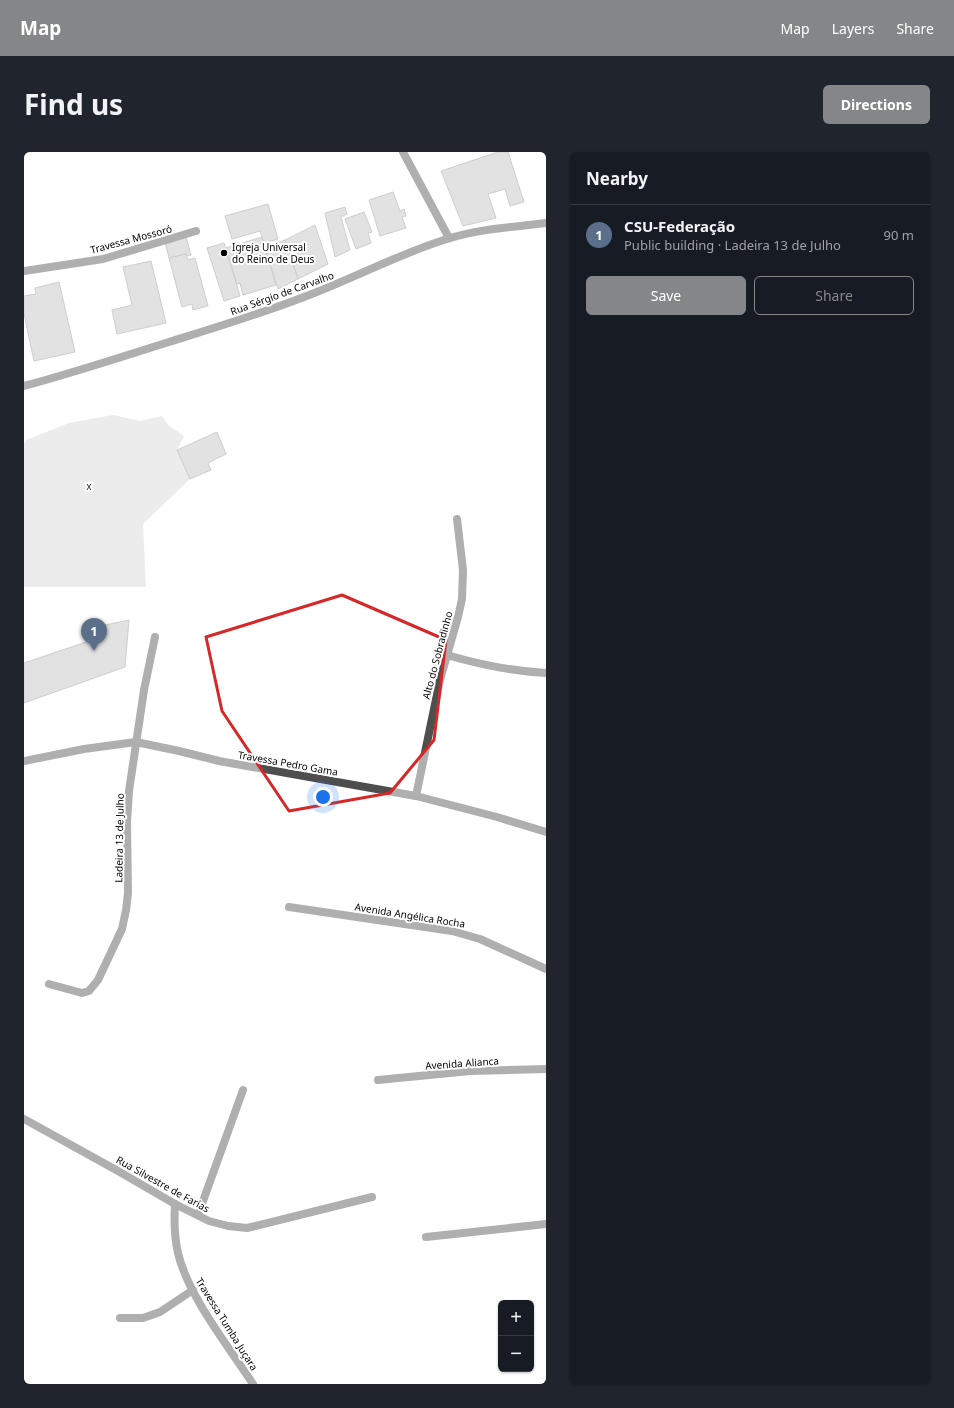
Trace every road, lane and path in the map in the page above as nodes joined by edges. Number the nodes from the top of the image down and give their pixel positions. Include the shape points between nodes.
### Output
1 (403, 152) edge
2 (546, 223) edge
3 (196, 231) dead end
4 (449, 238) junction
5 (24, 271) edge
6 (24, 386) edge
7 (457, 519) dead end
8 (155, 637) dead end
9 (447, 655) junction
10 (546, 673) edge
11 (136, 742) junction
12 (24, 761) edge
13 (416, 796) junction
14 (546, 832) edge
15 (289, 907) dead end
16 (546, 969) edge
17 (49, 984) dead end
18 (546, 1069) edge
19 (378, 1080) dead end
20 (243, 1090) dead end
21 (24, 1119) edge
22 (372, 1197) dead end
23 (175, 1204) junction
24 (198, 1215) junction
25 (546, 1224) edge
26 (426, 1237) dead end
27 (193, 1290) junction
28 (120, 1318) dead end
29 (253, 1384) edge

1 - 4 street
2 - 4 street, Rua Sérgio de Carvalho via 498,228
3 - 5 street, Travessa Mossoró via 103,259
4 - 6 street, Rua Sérgio de Carvalho via 304,298
7 - 9 street, Alto do Sobradinho via 463,585 458,617
8 - 11 street, Ladeira 13 de Julho
9 - 10 street via 492,667
9 - 13 street, Alto do Sobradinho
11 - 12 street, Travessa Pedro Gama
11 - 13 street, Travessa Pedro Gama via 220,761
11 - 17 street, Ladeira 13 de Julho via 129,791 128,893 122,929 98,980 89,991 82,993
13 - 14 street, Travessa Pedro Gama via 497,816
15 - 16 street, Avenida Angélica Rocha via 452,930 480,938
18 - 19 street, Avenida Alianca via 470,1071
20 - 24 street
21 - 23 street, Rua Silvestre de Farias
22 - 24 street, Rua Silvestre de Farias via 246,1228 209,1221
23 - 24 street, Rua Silvestre de Farias
23 - 27 street, Travessa Tumba Juçara via 174,1231 178,1253
25 - 26 street
27 - 28 street via 160,1312 143,1318
27 - 29 street, Travessa Tumba Juçara

